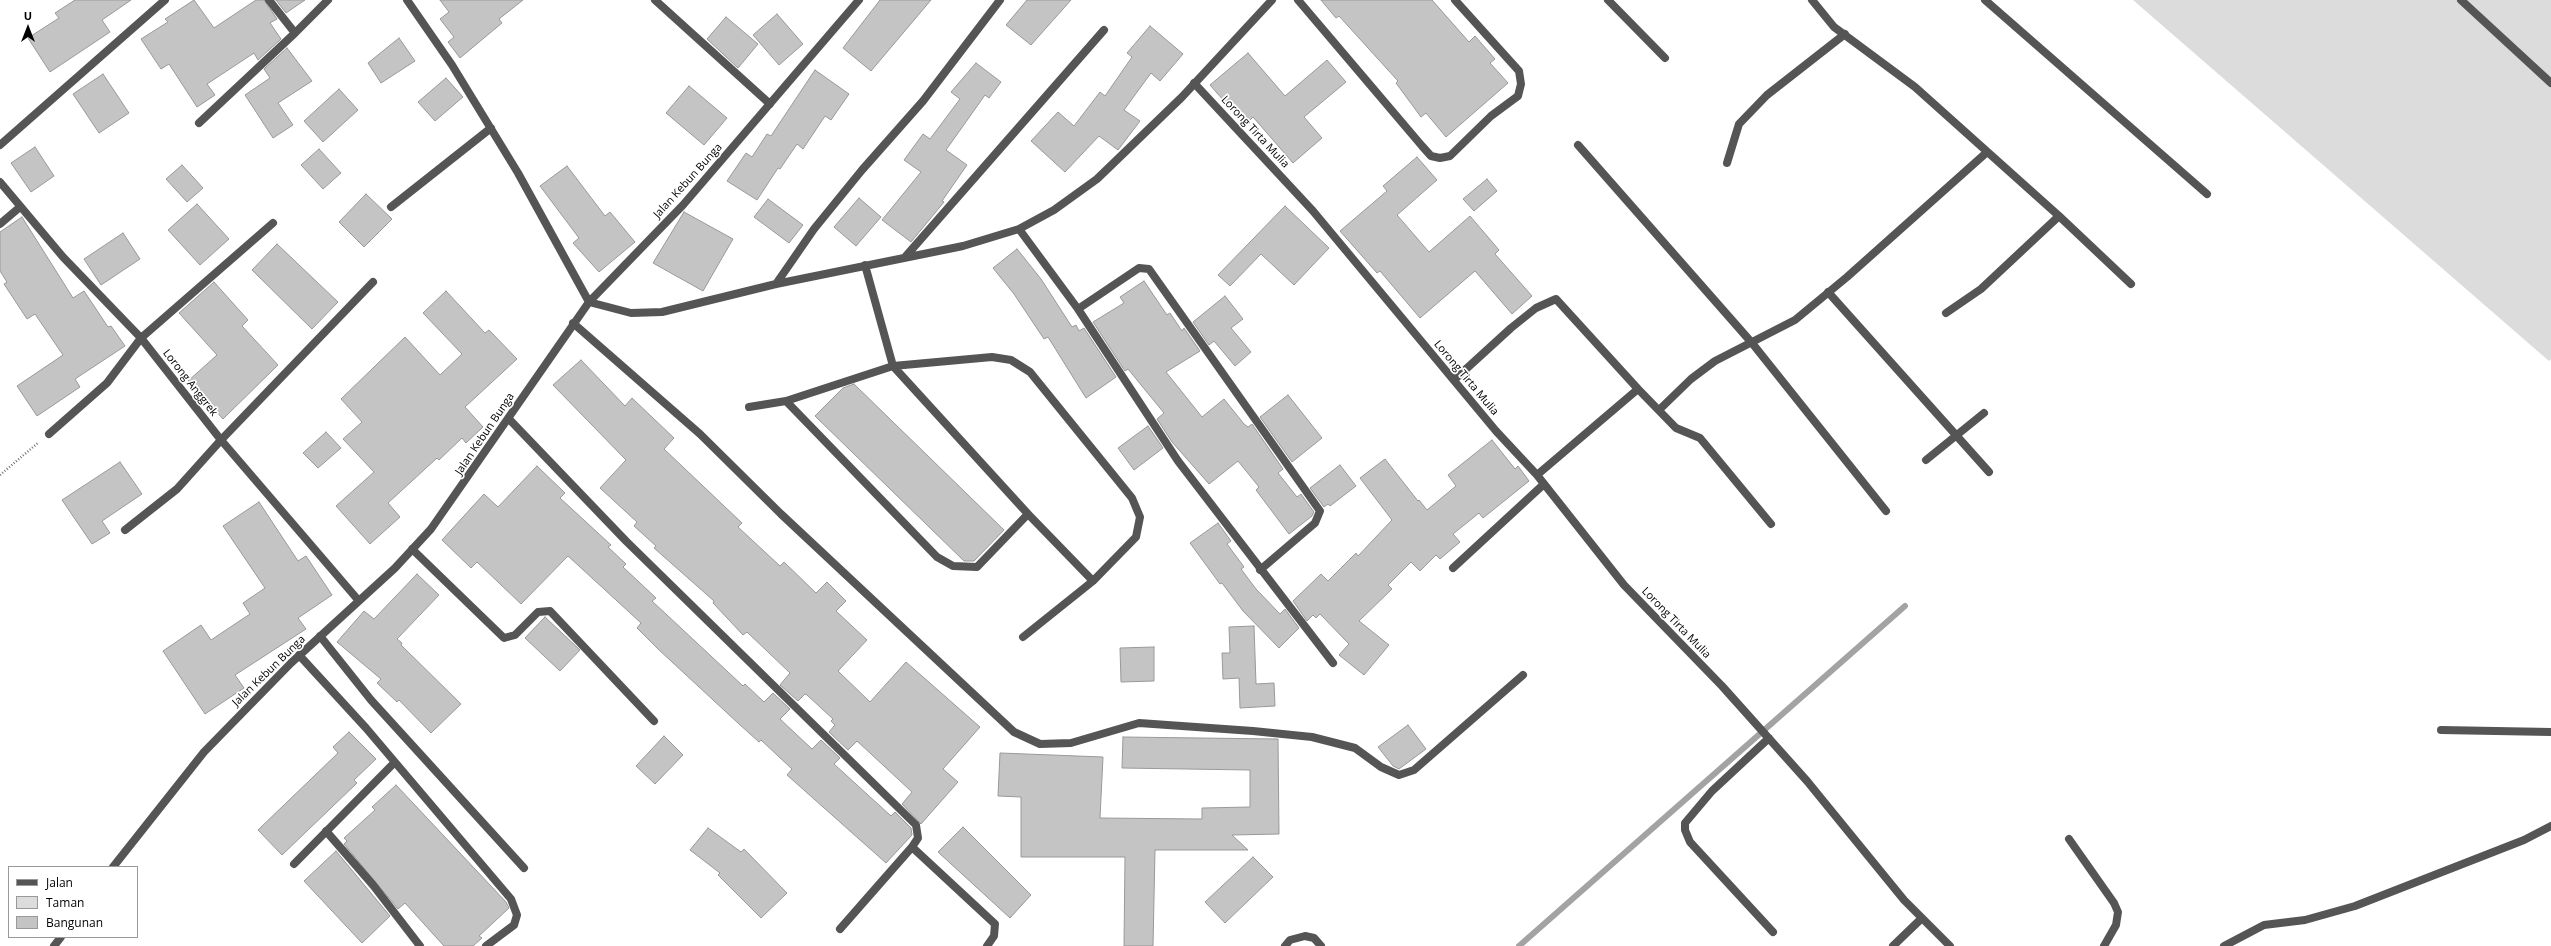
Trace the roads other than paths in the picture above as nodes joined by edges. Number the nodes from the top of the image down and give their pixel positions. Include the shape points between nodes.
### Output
1 (165, 0) edge
2 (269, 0) edge
3 (328, 0) edge
4 (407, 0) edge
5 (655, 0) edge
6 (859, 0) edge
7 (1000, 0) edge
8 (1272, 0) edge
9 (1298, 0) edge
10 (1455, 0) edge
11 (1608, 0) edge
12 (1812, 0) edge
13 (1985, 0) edge
14 (2460, 0) edge
15 (1104, 30) dead end
16 (295, 33) junction
17 (1845, 34) junction
18 (1665, 58) dead end
19 (1194, 83) junction
20 (2551, 83) edge
21 (770, 104) junction
22 (199, 123) dead end
23 (490, 128) junction
24 (0, 145) edge
25 (1578, 145) dead end
26 (1986, 153) junction
27 (1727, 163) dead end
28 (0, 182) edge
29 (2207, 194) dead end
30 (20, 207) junction
31 (391, 207) dead end
32 (2059, 216) junction
33 (273, 223) dead end
34 (0, 224) edge
35 (1018, 229) junction
36 (906, 256) junction
37 (865, 265) junction
38 (373, 282) dead end
39 (776, 284) junction
40 (2131, 284) dead end
41 (1828, 292) junction
42 (589, 302) junction
43 (1078, 309) junction
44 (1946, 313) dead end
45 (573, 323) junction
46 (141, 338) junction
47 (1752, 343) junction
48 (893, 366) junction
49 (1454, 380) junction
50 (1638, 389) junction
51 (786, 401) junction
52 (749, 407) dead end
53 (1659, 410) junction
54 (1984, 412) dead end
55 (509, 419) junction
56 (49, 434) road end
57 (1956, 435) junction
58 (221, 440) junction
59 (1926, 460) dead end
60 (1989, 472) dead end
61 (1537, 475) junction
62 (1544, 484) junction
63 (1886, 510) dead end
64 (1028, 514) junction
65 (1771, 524) dead end
66 (125, 530) dead end
67 (412, 550) junction
68 (1453, 568) dead end
69 (1260, 570) junction
70 (1093, 581) junction
71 (359, 600) junction
72 (320, 636) junction
73 (1023, 637) dead end
74 (299, 655) junction
75 (1333, 663) dead end
76 (1523, 675) dead end
77 (654, 721) dead end
78 (2441, 730) dead end
79 (2551, 732) edge
80 (1767, 737) junction
81 (394, 763) junction
82 (2551, 826) edge
83 (326, 831) junction
84 (2069, 839) dead end
85 (912, 847) junction
86 (294, 864) dead end
87 (114, 866) edge
88 (524, 868) dead end
89 (1922, 918) junction
90 (840, 929) dead end
91 (1773, 932) dead end
92 (60, 938) edge
93 (54, 946) edge
94 (420, 946) edge
95 (486, 946) edge
96 (987, 946) edge
97 (1285, 946) edge
98 (1321, 946) edge
99 (1893, 946) edge
100 (1950, 946) edge
101 (2104, 946) edge
102 (2224, 946) edge

1 - 24 street
2 - 16 street
3 - 16 street
4 - 23 street via 452,65
5 - 21 street
6 - 21 street, Jalan Kebun Bunga
7 - 39 street via 923,101 814,229
8 - 19 street
9 - 10 street via 1422,146 1431,156 1440,158 1450,156 1491,116 1518,96 1521,84 1519,71
11 - 18 street
12 - 17 street via 1834,27
13 - 29 street
14 - 20 street
15 - 36 street
16 - 22 street
17 - 26 street via 1915,87
17 - 27 street via 1767,95 1739,124
19 - 35 street via 1097,179 1054,210
19 - 49 street, Lorong Tirta Mulia via 1313,211
21 - 42 street, Jalan Kebun Bunga via 683,205
23 - 31 street
23 - 42 street
25 - 47 street
26 - 32 street
26 - 41 street
28 - 30 street, Lorong Anggrek
30 - 34 street
30 - 46 street, Lorong Anggrek via 63,257
32 - 40 street
32 - 44 street via 1981,289
33 - 46 street
35 - 36 street via 963,246
35 - 43 street
36 - 37 street
37 - 39 street
37 - 48 street
38 - 58 street
39 - 42 street via 662,312 631,313
41 - 47 street via 1795,320
41 - 57 street
42 - 45 street, Jalan Kebun Bunga
43 - 69 street via 1178,461
43 - 69 street via 1139,268 1150,268 1320,510 1315,523
45 - 55 street, Jalan Kebun Bunga
45 - 76 street via 700,434 781,514 1014,732 1040,744 1072,743 1139,723 1253,731 1312,738 1355,748 1381,768 1400,775 1414,770
46 - 56 street via 107,383
46 - 58 street, Lorong Anggrek
47 - 53 street via 1715,361 1691,379
47 - 63 street
48 - 51 street
48 - 64 street
48 - 70 street via 992,357 1011,360 1030,372 1132,498 1140,517 1136,537
49 - 50 street via 1510,328 1536,308 1556,299
49 - 61 street, Lorong Tirta Mulia
50 - 53 street
50 - 61 street
51 - 52 street
51 - 64 street via 937,557 953,566 977,567
53 - 65 street via 1681,432 1700,438
54 - 57 street
55 - 67 street, Jalan Kebun Bunga via 432,529
55 - 85 street via 626,541 916,825 918,838
57 - 59 street
57 - 60 street
58 - 66 street via 177,489
58 - 71 street, Lorong Anggrek
61 - 62 street, Lorong Tirta Mulia
62 - 68 street
62 - 80 street, Lorong Tirta Mulia via 1624,585 1722,686
64 - 70 street
67 - 71 street, Jalan Kebun Bunga
67 - 77 street via 504,638 515,635 538,612 550,611
69 - 75 street
70 - 73 street
71 - 72 street, Jalan Kebun Bunga
72 - 74 street, Jalan Kebun Bunga
72 - 88 street via 371,700
74 - 81 street via 366,728
74 - 87 street, Jalan Kebun Bunga via 204,752
78 - 79 street
80 - 89 street, Lorong Tirta Mulia
80 - 91 street via 1712,791 1685,823 1685,830 1690,842
81 - 83 street
81 - 95 street via 511,899 516,910 514,925
82 - 102 street via 2524,840 2355,906 2305,920 2264,925
83 - 86 street
83 - 94 street via 373,885
84 - 101 street via 2118,912 2116,925
85 - 90 street
85 - 96 street via 995,924 994,936
89 - 99 street
89 - 100 street, Lorong Tirta Mulia
92 - 93 street
97 - 98 street via 1290,940 1306,936 1314,938

